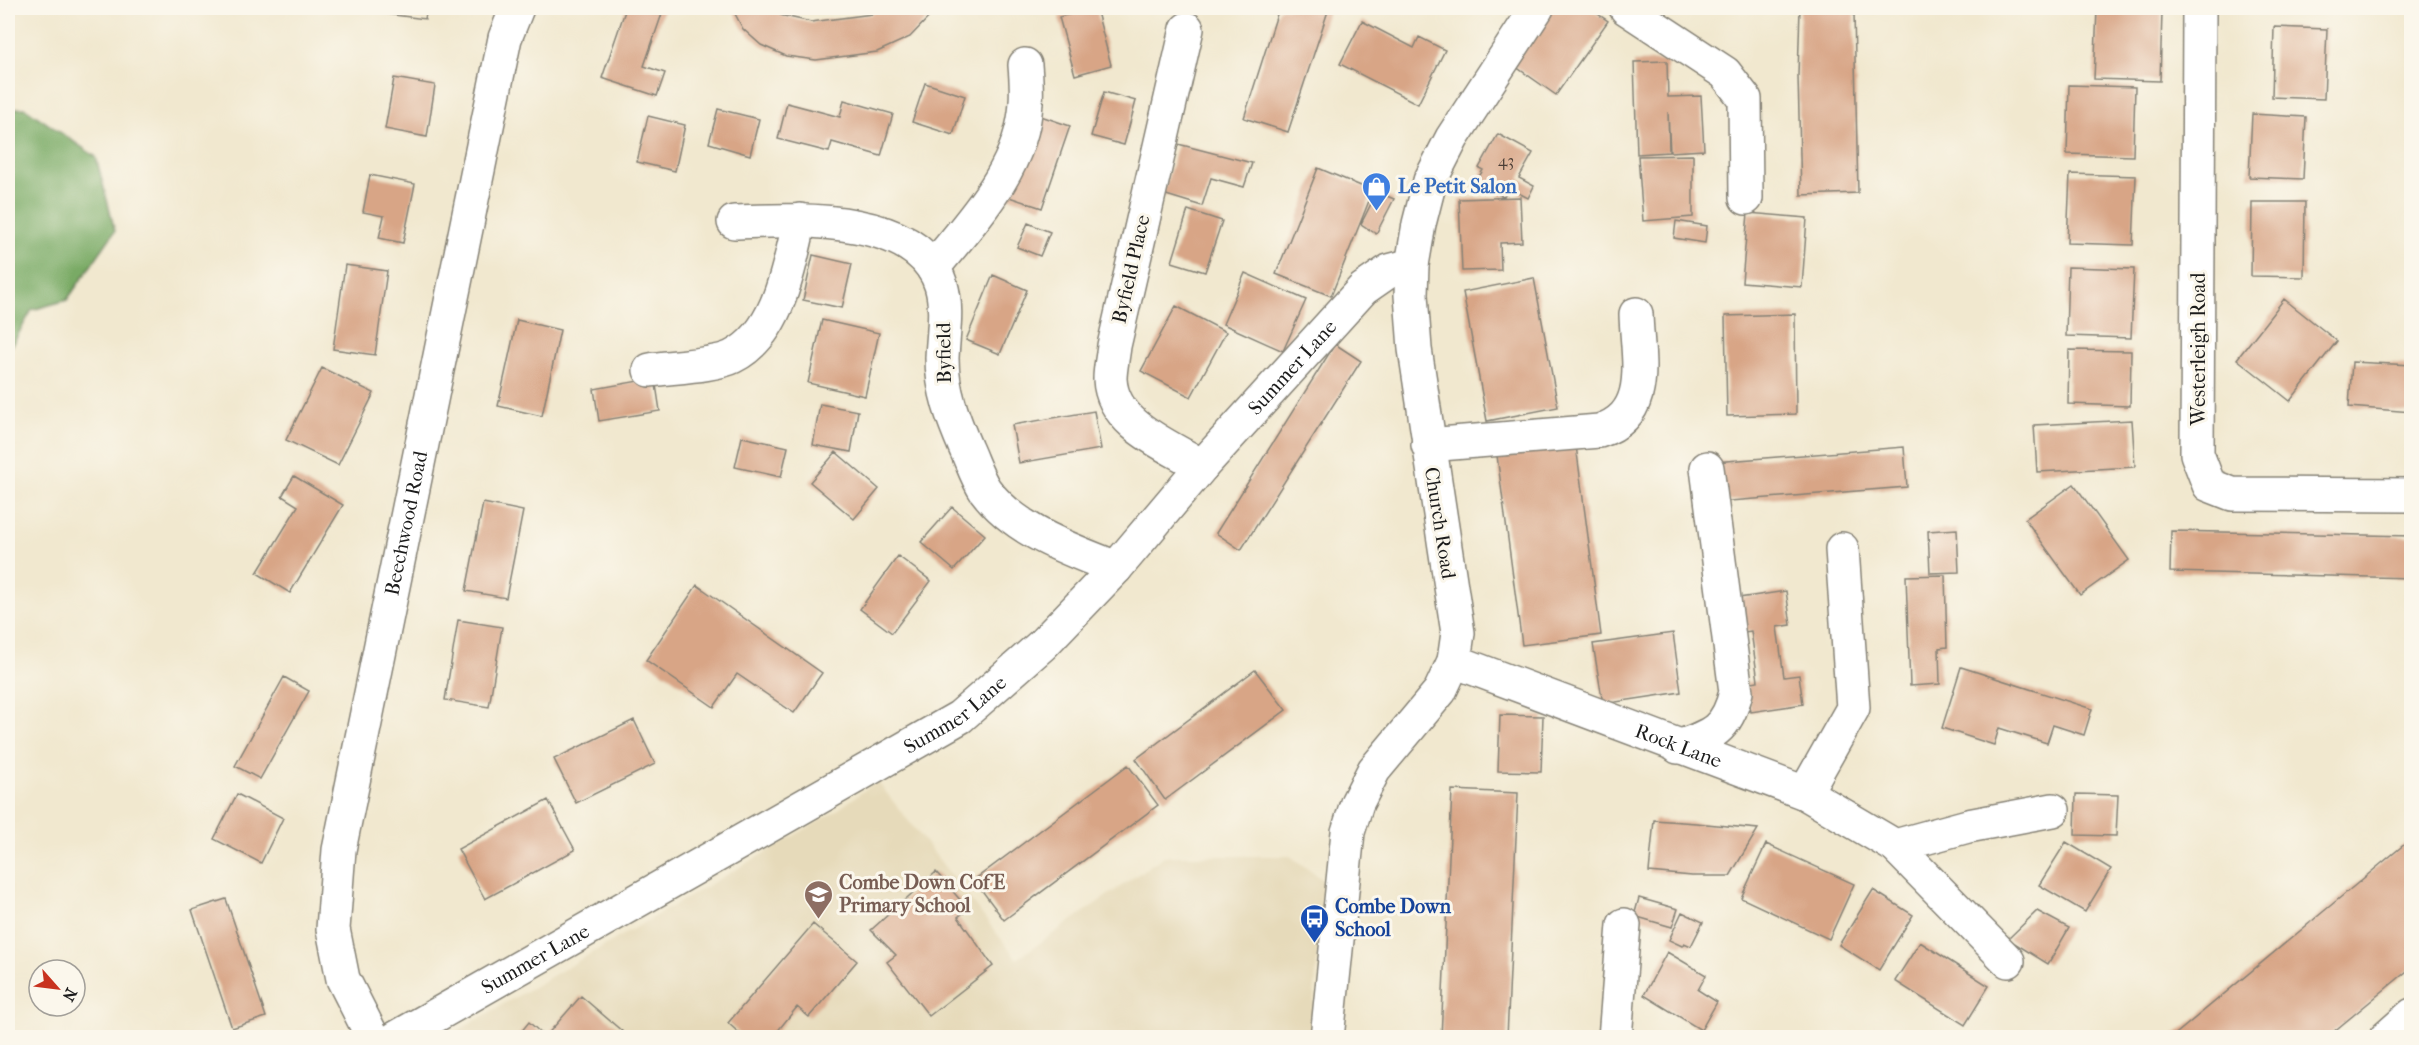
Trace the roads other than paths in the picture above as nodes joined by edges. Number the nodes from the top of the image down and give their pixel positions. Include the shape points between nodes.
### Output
1 (516, 8) edge
2 (1537, 8) edge
3 (1626, 8) edge
4 (2199, 8) edge
5 (1187, 29) dead end
6 (1025, 65) dead end
7 (1746, 198) dead end
8 (800, 220) junction
9 (734, 222) dead end
10 (1412, 265) junction
11 (933, 268) junction
12 (1636, 314) dead end
13 (650, 370) dead end
14 (1428, 445) junction
15 (1202, 466) junction
16 (1707, 468) dead end
17 (2412, 495) edge
18 (1842, 549) dead end
19 (1116, 568) junction
20 (1454, 661) junction
21 (1678, 747) junction
22 (1804, 793) junction
23 (2053, 810) dead end
24 (1895, 846) junction
25 (1624, 925) dead end
26 (2008, 961) dead end
27 (2412, 1015) edge
28 (413, 1033) edge
29 (374, 1038) edge
30 (1327, 1038) edge
31 (1615, 1038) edge
32 (2386, 1038) edge

1 - 29 street, Beechwood Road via 505,38 339,850 333,929 343,979
2 - 10 street, Church Road via 1452,138 1430,181
3 - 7 street via 1725,74 1745,99
4 - 17 street, Westerleigh Road via 2197,454 2209,485 2232,494
5 - 15 street, Byfield Place via 1114,346 1110,380 1118,409 1133,424
6 - 11 street via 1026,104 1016,147 1001,180 975,218
8 - 9 street, Byfield
8 - 11 street, Byfield via 877,230 908,242
8 - 13 street via 785,280 755,341 731,358
10 - 14 street, Church Road via 1415,349
10 - 15 street, Summer Lane via 1389,272 1363,289
11 - 19 street, Byfield via 941,286 944,309 944,392 985,489 1036,533
12 - 14 street via 1638,396 1632,409 1614,426 1599,431
14 - 20 street, Church Road via 1458,633
15 - 19 street, Summer Lane
16 - 21 street via 1736,692 1731,713 1719,728
18 - 22 street via 1853,708
19 - 28 street, Summer Lane via 1042,645 960,717
20 - 21 street, Rock Lane
20 - 30 street, Church Road via 1440,691 1374,770 1351,822
21 - 22 street, Rock Lane
22 - 24 street, Rock Lane
23 - 24 street via 1968,826
24 - 26 street, Rock Lane
25 - 31 street
27 - 32 street

